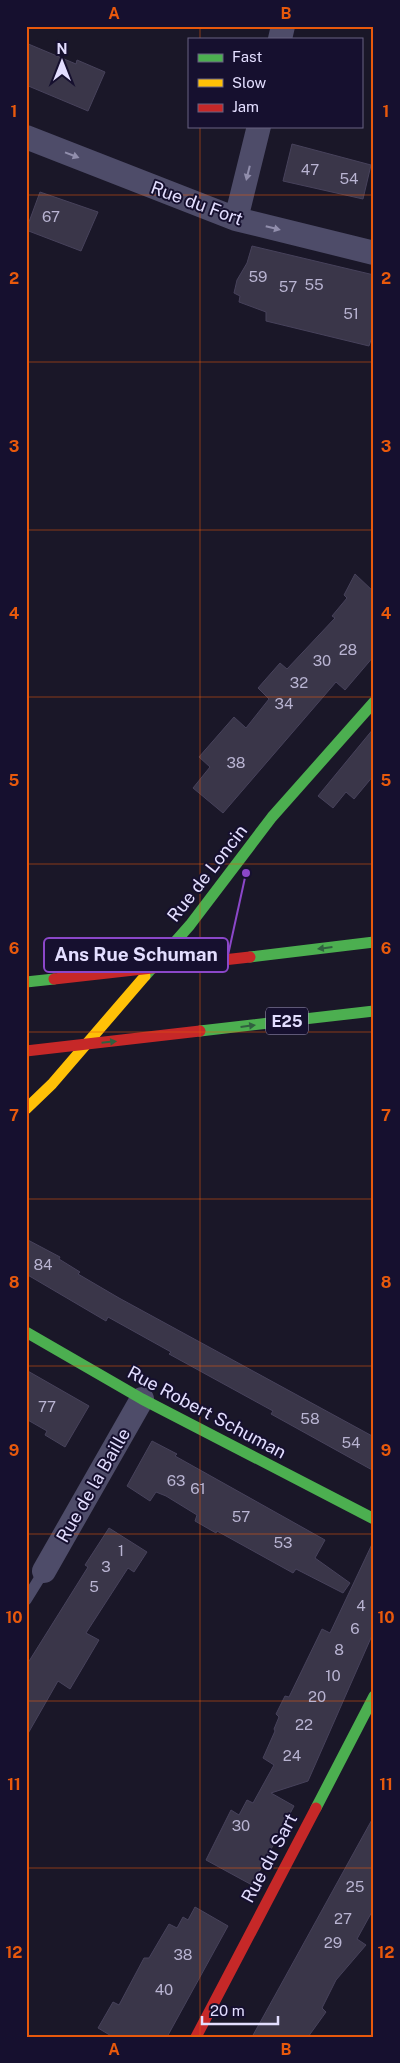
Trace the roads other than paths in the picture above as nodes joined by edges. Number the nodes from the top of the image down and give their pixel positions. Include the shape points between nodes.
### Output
1 (259, 128) edge
2 (26, 137) edge
3 (236, 219) junction
4 (374, 253) edge
5 (374, 702) edge
6 (374, 942) edge
7 (26, 982) edge
8 (374, 1011) edge
9 (26, 1051) edge
10 (26, 1109) edge
11 (26, 1332) edge
12 (142, 1399) junction
13 (374, 1519) edge
14 (44, 1571) joint
15 (26, 1600) edge
16 (374, 1696) edge
17 (196, 2037) edge

1 -> 3 street
2 -> 3 street, Rue du Fort
3 -> 4 street, Rue du Fort
5 - 10 main road, Rue de Loncin via 272,817 190,925 52,1084
6 -> 7 main road, bridge
9 -> 8 main road, E25, bridge
11 - 12 main road, Rue Robert Schuman
12 - 13 main road, Rue Robert Schuman
12 - 14 street, Rue de la Baille
14 - 15 lane
16 - 17 main road, Rue du Sart

